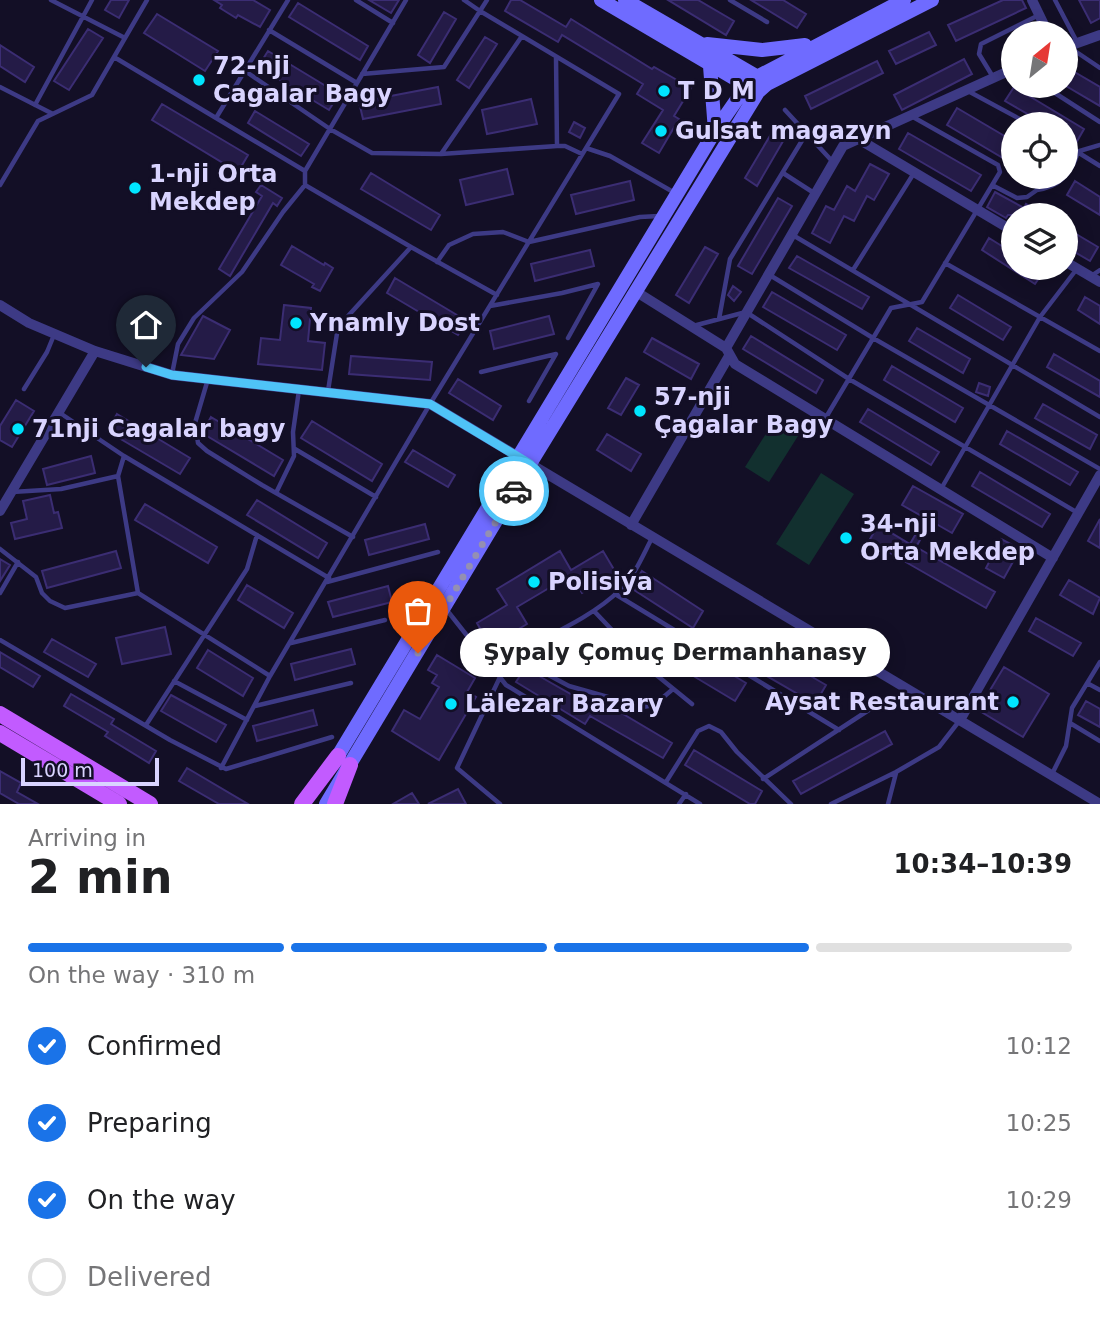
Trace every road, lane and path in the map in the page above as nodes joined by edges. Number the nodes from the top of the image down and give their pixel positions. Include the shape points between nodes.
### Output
1 (51, 0) edge
2 (92, 0) edge
3 (147, 0) edge
4 (288, 0) edge
5 (356, 0) edge
6 (406, 0) edge
7 (464, 0) edge
8 (487, 0) edge
9 (601, 0) edge
10 (625, 0) edge
11 (730, 0) edge
12 (904, 0) edge
13 (932, 0) edge
14 (1032, 0) edge
15 (1055, 0) edge
16 (480, 11) junction
17 (1039, 15) junction
18 (83, 16) junction
19 (1042, 21) edge
20 (1062, 21) edge
21 (767, 22) dead end
22 (393, 23) junction
23 (270, 30) junction
24 (1100, 35) edge
25 (522, 36) junction
26 (125, 38) junction
27 (820, 42) junction
28 (699, 43) junction
29 (1078, 43) edge
30 (1078, 52) edge
31 (556, 56) junction
32 (114, 57) junction
33 (710, 66) junction
34 (1100, 68) edge
35 (245, 71) junction
36 (362, 74) junction
37 (1001, 74) edge
38 (993, 78) junction
39 (357, 83) junction
40 (757, 84) junction
41 (0, 87) edge
42 (967, 90) junction
43 (1063, 98) edge
44 (35, 105) junction
45 (785, 110) dead end
46 (1007, 112) edge
47 (51, 113) junction
48 (912, 116) junction
49 (216, 118) junction
50 (1100, 122) edge
51 (330, 129) junction
52 (715, 131) junction
53 (806, 134) junction
54 (860, 140) junction
55 (1100, 145) edge
56 (557, 146) junction
57 (584, 151) junction
58 (1078, 152) joint
59 (441, 154) junction
60 (833, 161) junction
61 (1100, 166) edge
62 (305, 171) junction
63 (915, 172) junction
64 (783, 173) junction
65 (0, 185) edge
66 (304, 185) junction
67 (992, 185) junction
68 (1044, 189) edge
69 (1037, 190) joint
70 (814, 193) junction
71 (677, 194) junction
72 (978, 210) junction
73 (663, 216) junction
74 (1001, 224) edge
75 (790, 233) junction
76 (529, 242) junction
77 (411, 247) junction
78 (437, 262) junction
79 (945, 263) junction
80 (853, 270) junction
81 (1078, 270) edge
82 (1100, 271) edge
83 (768, 274) junction
84 (1090, 276) junction
85 (1069, 280) edge
86 (1100, 282) edge
87 (635, 291) junction
88 (496, 295) junction
89 (912, 304) junction
90 (0, 306) edge
91 (490, 307) junction
92 (746, 312) junction
93 (1040, 317) junction
94 (719, 319) junction
95 (692, 326) junction
96 (55, 334) junction
97 (568, 338) dead end
98 (873, 338) junction
99 (95, 351) junction
100 (1100, 351) edge
101 (728, 352) junction
102 (1012, 364) junction
103 (481, 372) dead end
104 (172, 375) junction
105 (208, 378) junction
106 (849, 379) junction
107 (24, 389) dead end
108 (299, 389) junction
109 (328, 392) junction
110 (529, 401) dead end
111 (430, 404) junction
112 (989, 405) junction
113 (57, 411) junction
114 (1100, 417) edge
115 (824, 419) junction
116 (964, 447) junction
117 (295, 449) junction
118 (124, 456) junction
119 (523, 461) junction
120 (1100, 469) edge
121 (1100, 475) edge
122 (118, 476) junction
123 (941, 490) junction
124 (12, 492) junction
125 (276, 493) junction
126 (376, 497) junction
127 (0, 511) edge
128 (1079, 513) junction
129 (631, 526) junction
130 (257, 535) junction
131 (353, 537) junction
132 (652, 538) junction
133 (0, 549) edge
134 (438, 552) dead end
135 (1053, 558) junction
136 (18, 562) junction
137 (328, 580) junction
138 (0, 593) edge
139 (138, 593) junction
140 (615, 594) junction
141 (445, 608) junction
142 (594, 611) junction
143 (385, 620) dead end
144 (204, 633) junction
145 (681, 635) junction
146 (0, 640) edge
147 (290, 643) junction
148 (510, 655) junction
149 (1100, 662) edge
150 (492, 667) junction
151 (656, 675) junction
152 (270, 676) junction
153 (500, 677) junction
154 (174, 681) junction
155 (351, 683) dead end
156 (1087, 683) junction
157 (673, 689) junction
158 (1100, 690) edge
159 (692, 704) dead end
160 (254, 706) junction
161 (875, 706) dead end
162 (0, 714) edge
163 (247, 720) junction
164 (960, 720) junction
165 (1070, 723) junction
166 (146, 725) junction
167 (839, 730) junction
168 (0, 733) edge
169 (332, 737) dead end
170 (1100, 741) edge
171 (344, 760) junction
172 (221, 768) junction
173 (896, 772) junction
174 (1052, 774) junction
175 (762, 779) junction
176 (666, 782) junction
177 (686, 794) junction
178 (117, 799) edge
179 (491, 802) edge
180 (1094, 802) edge
181 (150, 804) edge
182 (164, 804) edge
183 (302, 804) edge
184 (310, 804) edge
185 (326, 804) edge
186 (335, 804) edge
187 (500, 804) edge
188 (679, 804) edge
189 (700, 804) edge
190 (791, 804) edge
191 (831, 804) edge
192 (888, 804) edge

1 - 18 lane
2 - 18 lane
3 - 26 lane
4 - 23 lane
5 - 22 lane
6 - 22 lane
7 - 16 lane
8 - 16 lane
9 - 33 main road
10 - 28 main road
11 - 21 lane
12 - 27 main road
13 - 40 main road
14 - 17 street
15 - 20 lane
16 - 25 lane
16 - 36 lane via 444,67
17 - 19 street
17 - 38 lane via 981,44 979,54
18 - 26 lane
18 - 44 lane
22 - 36 lane
23 - 35 lane
23 - 39 lane
24 - 29 street
25 - 31 lane
25 - 59 lane
26 - 32 lane
27 - 28 main road via 762,50
27 - 40 main road
28 - 40 main road
30 - 34 lane
31 - 56 lane
31 - 57 lane via 619,94
32 - 47 lane via 92,95
32 - 49 lane
33 - 40 main road
33 - 52 main road
35 - 49 lane
35 - 51 lane
36 - 39 lane
37 - 38 street
38 - 42 street
39 - 51 lane
40 - 52 main road
40 - 87 main road
41 - 44 lane
42 - 46 lane
42 - 48 street
43 - 50 lane
44 - 47 lane
45 - 53 lane
47 - 65 lane via 38,121
48 - 54 street
48 - 67 lane via 998,165 1000,172
49 - 62 lane
51 - 59 lane via 372,153
51 - 62 lane
52 - 71 main road
53 - 60 lane
53 - 64 lane
54 - 60 street via 843,146
54 - 63 street
55 - 58 lane
56 - 57 lane
56 - 59 lane
57 - 71 lane via 610,156
57 - 76 lane
58 - 61 lane
60 - 70 street
62 - 66 lane
63 - 72 street
63 - 80 lane
64 - 70 lane
64 - 94 lane via 730,259
66 - 77 lane
66 - 104 lane via 242,272 194,318 178,344
67 - 69 lane via 1017,198
67 - 72 lane
68 - 69 lane
70 - 75 street
71 - 73 main road
72 - 74 street
72 - 79 lane
73 - 76 lane
73 - 119 main road
75 - 80 lane
75 - 83 street
76 - 78 lane via 503,232 473,234 449,245
76 - 88 lane
77 - 78 lane
77 - 109 lane via 338,327
78 - 88 lane
79 - 89 lane via 922,302
79 - 93 lane
80 - 89 lane
81 - 84 street
82 - 84 lane
83 - 92 street
83 - 98 lane
84 - 86 street
85 - 93 lane
87 - 95 street
87 - 119 main road
88 - 91 lane
89 - 98 lane via 891,308
89 - 102 lane
90 - 96 street
91 - 97 lane via 598,284
91 - 111 lane
92 - 94 lane
92 - 101 street
92 - 106 lane
93 - 100 lane
93 - 102 lane
94 - 95 lane
95 - 101 street
96 - 99 street
96 - 107 lane
98 - 106 lane
98 - 112 lane
99 - 104 street
99 - 113 street
101 - 115 street via 735,365
101 - 129 street
102 - 112 lane
102 - 114 lane
103 - 110 lane via 556,354
104 - 105 street
105 - 108 street
105 - 125 lane via 195,423 198,443
106 - 115 lane
106 - 116 lane
108 - 109 street
108 - 117 lane
109 - 111 street
111 - 119 street
111 - 126 lane
112 - 116 lane
112 - 120 lane
113 - 118 lane
113 - 124 street
115 - 123 street
116 - 123 lane
116 - 128 lane
117 - 125 lane
117 - 126 lane
118 - 122 lane
118 - 130 lane
119 - 129 street
119 - 141 main road
119 - 171 main road
121 - 128 street
122 - 124 lane via 61,489
122 - 139 lane
123 - 135 street
124 - 127 street
125 - 131 lane
126 - 131 lane
128 - 135 street
129 - 132 street
130 - 137 lane
130 - 144 lane via 247,569
131 - 137 lane
132 - 140 lane via 631,577
132 - 164 street
133 - 136 lane
134 - 137 lane
135 - 164 street
136 - 138 lane
136 - 139 lane via 36,577 50,601 65,607
137 - 147 lane
139 - 144 lane
140 - 142 lane
140 - 145 lane
141 - 150 lane
141 - 171 main road
142 - 148 lane
142 - 151 lane
143 - 147 lane
144 - 152 lane
144 - 154 lane
145 - 151 lane
145 - 167 lane
146 - 166 lane
147 - 152 lane
148 - 150 lane
148 - 157 lane via 569,685 643,708
149 - 156 lane
150 - 153 lane
151 - 157 lane
152 - 160 lane
153 - 176 lane
153 - 179 lane via 457,768
154 - 163 lane
154 - 166 lane
155 - 160 lane
156 - 158 lane
156 - 165 lane via 1072,708
157 - 159 lane
160 - 163 lane
161 - 167 lane
162 - 178 main road
163 - 172 lane
164 - 173 lane via 939,747
164 - 174 street
165 - 170 lane
165 - 174 lane via 1066,746
166 - 172 lane
167 - 175 lane
168 - 178 main road
169 - 172 lane
171 - 183 main road
171 - 184 main road
171 - 185 main road
171 - 186 main road
173 - 191 lane
173 - 192 lane
174 - 180 street
175 - 176 lane via 721,732 709,726 698,731
175 - 190 lane
176 - 177 lane
177 - 188 lane
177 - 189 lane
178 - 181 main road
178 - 182 main road
179 - 187 lane

